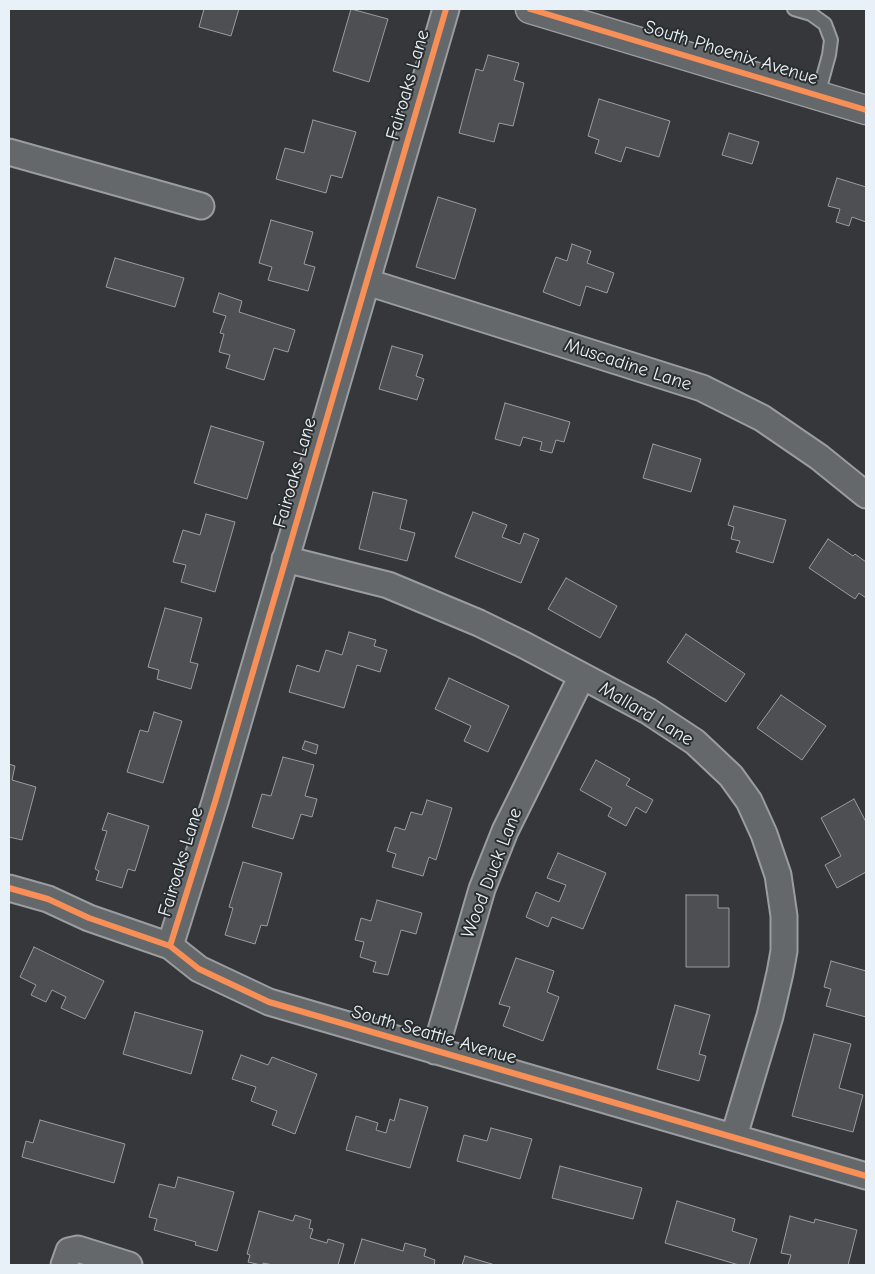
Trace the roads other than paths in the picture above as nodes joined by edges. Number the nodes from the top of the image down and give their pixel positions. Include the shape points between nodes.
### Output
1 (446, 9) edge
2 (530, 9) edge
3 (794, 9) edge
4 (818, 95) junction
5 (866, 110) edge
6 (9, 152) edge
7 (201, 206) dead end
8 (367, 282) junction
9 (866, 495) edge
10 (285, 559) junction
11 (582, 676) junction
12 (9, 888) edge
13 (170, 946) junction
14 (435, 1051) junction
15 (734, 1136) junction
16 (866, 1176) edge
17 (65, 1261) edge
18 (129, 1265) edge

1 - 8 street, Fairoaks Lane
2 - 4 street, South Phoenix Avenue
3 - 4 lane via 811,14 825,24 831,40
4 - 5 street, South Phoenix Avenue
6 - 7 street
8 - 9 street, Muscadine Lane via 702,388 762,418 819,457
8 - 10 street, Fairoaks Lane
10 - 11 street, Mallard Lane via 388,585 479,623
10 - 13 street, Fairoaks Lane
11 - 14 street, Wood Duck Lane via 504,831 482,889
11 - 15 street, Mallard Lane via 648,711 695,742 731,776 750,801 778,875 784,916 784,951 770,1016
12 - 13 street, South Seattle Avenue via 48,899 89,918
13 - 14 street, South Seattle Avenue via 199,969 268,1002
14 - 15 street, South Seattle Avenue
15 - 16 street, South Seattle Avenue
17 - 18 street via 69,1252 78,1250

